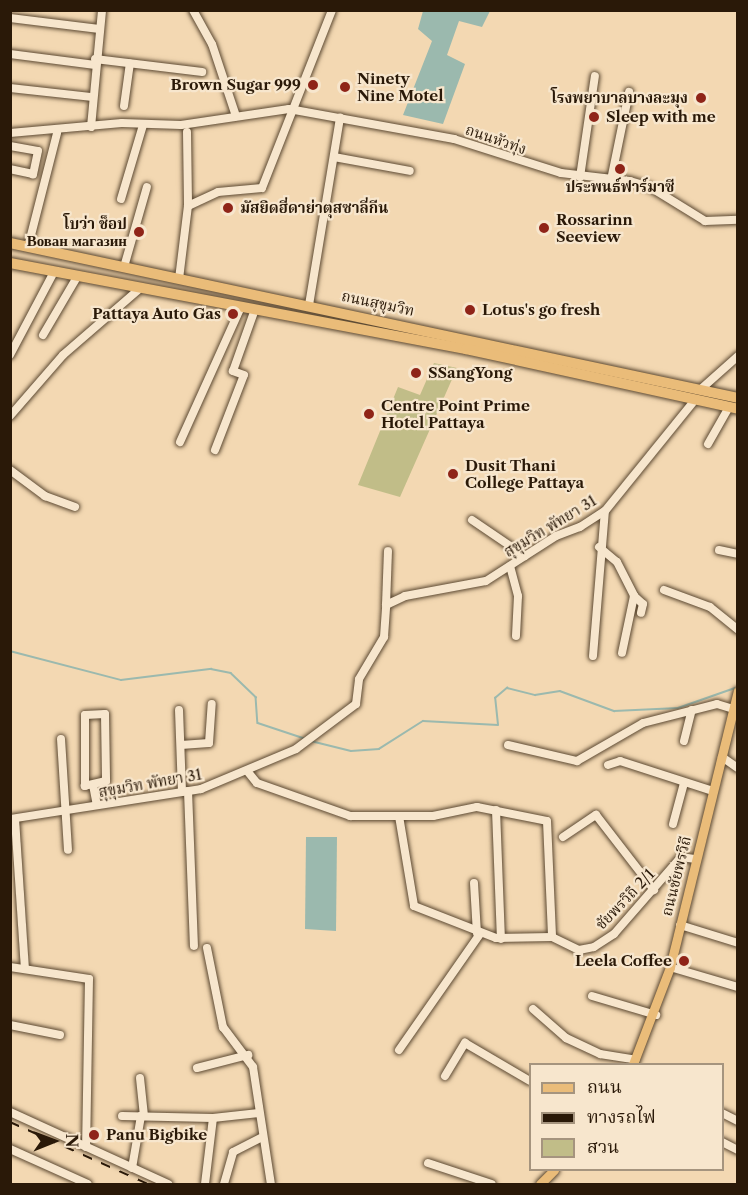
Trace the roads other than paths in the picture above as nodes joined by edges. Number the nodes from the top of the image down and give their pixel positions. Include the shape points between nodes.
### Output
1 (102, 10) edge
2 (193, 10) edge
3 (332, 10) edge
4 (10, 18) edge
5 (99, 29) junction
6 (10, 54) edge
7 (95, 62) junction
8 (130, 63) junction
9 (202, 72) dead end
10 (595, 76) dead end
11 (10, 88) edge
12 (629, 92) dead end
13 (91, 97) junction
14 (124, 106) dead end
15 (289, 110) junction
16 (236, 116) junction
17 (340, 118) junction
18 (143, 125) junction
19 (91, 127) junction
20 (187, 132) dead end
21 (10, 133) edge
22 (57, 133) junction
23 (10, 146) edge
24 (334, 157) junction
25 (10, 169) edge
26 (410, 171) dead end
27 (580, 177) junction
28 (611, 180) junction
29 (147, 187) dead end
30 (121, 199) dead end
31 (188, 207) junction
32 (738, 220) edge
33 (10, 243) edge
34 (28, 247) junction
35 (11, 266) edge
36 (124, 267) junction
37 (54, 272) junction
38 (77, 277) junction
39 (178, 279) junction
40 (138, 290) junction
41 (309, 305) junction
42 (240, 309) junction
43 (254, 312) junction
44 (368, 316) junction
45 (363, 333) junction
46 (43, 335) dead end
47 (10, 355) edge
48 (738, 356) edge
49 (701, 389) junction
50 (738, 398) edge
51 (695, 400) junction
52 (733, 408) edge
53 (10, 416) edge
54 (180, 442) dead end
55 (708, 444) dead end
56 (215, 450) dead end
57 (10, 470) edge
58 (75, 507) dead end
59 (605, 511) junction
60 (472, 520) dead end
61 (599, 547) junction
62 (719, 550) dead end
63 (388, 551) dead end
64 (738, 554) edge
65 (525, 556) junction
66 (510, 566) junction
67 (664, 590) dead end
68 (634, 596) junction
69 (386, 605) junction
70 (641, 613) dead end
71 (738, 630) edge
72 (516, 636) dead end
73 (622, 653) dead end
74 (593, 656) dead end
75 (737, 693) edge
76 (212, 704) dead end
77 (733, 709) junction
78 (179, 710) dead end
79 (692, 710) junction
80 (733, 731) edge
81 (61, 739) dead end
82 (684, 741) dead end
83 (181, 745) junction
84 (508, 745) dead end
85 (722, 757) junction
86 (608, 765) dead end
87 (738, 768) edge
88 (248, 772) junction
89 (684, 783) junction
90 (93, 785) junction
91 (185, 791) junction
92 (713, 791) junction
93 (97, 806) junction
94 (496, 810) junction
95 (63, 812) junction
96 (399, 816) junction
97 (13, 819) edge
98 (673, 824) dead end
99 (563, 837) dead end
100 (68, 850) dead end
101 (696, 859) junction
102 (474, 883) dead end
103 (654, 890) junction
104 (680, 925) junction
105 (478, 933) junction
106 (552, 937) junction
107 (501, 939) junction
108 (738, 943) edge
109 (194, 946) dead end
110 (207, 948) dead end
111 (10, 967) edge
112 (670, 967) junction
113 (25, 969) junction
114 (738, 987) edge
115 (592, 996) dead end
116 (533, 1009) dead end
117 (656, 1015) junction
118 (10, 1025) edge
119 (60, 1035) dead end
120 (399, 1050) dead end
121 (248, 1055) junction
122 (635, 1063) edge
123 (197, 1068) dead end
124 (445, 1076) dead end
125 (140, 1078) dead end
126 (529, 1080) edge
127 (10, 1112) edge
128 (259, 1113) junction
129 (724, 1114) edge
130 (122, 1116) dead end
131 (143, 1116) junction
132 (213, 1118) junction
133 (738, 1121) edge
134 (262, 1137) junction
135 (724, 1143) edge
136 (86, 1147) junction
137 (10, 1149) edge
138 (738, 1150) edge
139 (428, 1163) dead end
140 (132, 1168) junction
141 (553, 1171) edge
142 (85, 1184) edge
143 (168, 1185) edge
144 (205, 1185) edge
145 (224, 1185) edge
146 (271, 1185) edge
147 (492, 1185) edge
148 (540, 1185) edge

1 - 5 street
2 - 16 street via 212,44
3 - 15 street
4 - 5 street
5 - 7 street
6 - 7 street
7 - 8 street
7 - 13 street
8 - 9 street
8 - 14 street
10 - 27 street
11 - 13 street
12 - 28 street
13 - 19 street
15 - 16 street, ถนนหัวทุ่ง
15 - 17 street, ถนนหัวทุ่ง
15 - 31 street via 262,188 218,192
16 - 18 street, ถนนหัวทุ่ง via 181,125
17 - 24 street
17 - 27 street, ถนนหัวทุ่ง via 454,139
18 - 19 street, ถนนหัวทุ่ง
18 - 30 street
19 - 22 street, ถนนหัวทุ่ง
20 - 31 street
21 - 22 street, ถนนหัวทุ่ง
22 - 34 street
23 - 25 street via 38,151 33,174
24 - 26 street
24 - 41 street
27 - 28 street, ถนนหัวทุ่ง
28 - 32 street, ถนนหัวทุ่ง via 650,187 705,220
29 - 36 street
31 - 39 street
33 - 34 highway, ถนนสุขุมวิท
34 - 36 highway, ถนนสุขุมวิท
35 - 37 highway, ถนนสุขุมวิท
36 - 39 highway, ถนนสุขุมวิท
37 - 38 highway, ถนนสุขุมวิท
37 - 47 street
38 - 40 highway, ถนนสุขุมวิท
38 - 46 street
39 - 41 highway, ถนนสุขุมวิท
40 - 42 highway, ถนนสุขุมวิท
40 - 53 street via 63,355
41 - 44 highway, ถนนสุขุมวิท
42 - 43 highway, ถนนสุขุมวิท
42 - 54 street
43 - 45 highway, ถนนสุขุมวิท
43 - 56 street via 233,371 244,375
44 - 45 highway via 371,327
44 - 49 highway, ถนนสุขุมวิท
45 - 51 highway, ถนนสุขุมวิท via 466,350
48 - 49 street
49 - 50 highway, ถนนสุขุมวิท
51 - 52 highway, ถนนสุขุมวิท
51 - 59 street, สุขุมวิท พัทยา 31
52 - 55 street
57 - 58 street via 45,496
59 - 61 street
59 - 65 street, สุขุมวิท พัทยา 31
60 - 65 street
61 - 68 street via 617,562
61 - 74 street
62 - 64 street
63 - 69 street
65 - 66 street, สุขุมวิท พัทยา 31
66 - 69 street, สุขุมวิท พัทยา 31 via 486,581 405,596
66 - 72 street via 518,596
67 - 71 street via 710,607
68 - 70 street via 643,604
68 - 73 street
69 - 88 street, สุขุมวิท พัทยา 31 via 384,638 359,680 356,704 299,746
75 - 77 main road, ถนนชัยพรวิถี
76 - 83 street via 209,742
77 - 79 street via 717,704
77 - 80 main road, ถนนชัยพรวิถี
78 - 83 street
79 - 82 street
79 - 84 street via 643,723 577,762
80 - 85 main road, ถนนชัยพรวิถี
81 - 95 street
83 - 91 street
85 - 87 street
85 - 92 main road, ถนนชัยพรวิถี
86 - 89 street via 620,761
88 - 91 street, สุขุมวิท พัทยา 31
88 - 96 street via 257,783 350,816
89 - 92 street
89 - 98 street
90 - 90 street via 106,781 105,714 85,715 85,786
90 - 93 street
91 - 93 street, สุขุมวิท พัทยา 31
91 - 109 street
92 - 101 main road, ถนนชัยพรวิถี
93 - 95 street, สุขุมวิท พัทยา 31
94 - 96 street via 477,807
94 - 106 street via 547,821
94 - 107 street
95 - 97 street, สุขุมวิท พัทยา 31
95 - 100 street
96 - 105 street, ชัยพรวิถี 2/1 via 414,906
97 - 113 street
99 - 103 street via 596,814
101 - 103 street, ชัยพรวิถี 2/1 via 681,857
101 - 104 main road, ถนนชัยพรวิถี
102 - 105 street
103 - 106 street, ชัยพรวิถี 2/1 via 594,947 579,950
104 - 108 street
104 - 112 main road, ถนนชัยพรวิถี
105 - 107 street, ชัยพรวิถี 2/1
105 - 120 street
106 - 107 street, ชัยพรวิถี 2/1
110 - 121 street via 223,1027
111 - 113 street
112 - 114 street
112 - 117 main road, ถนนชัยพรวิถี
113 - 136 street via 89,979
115 - 117 street
116 - 122 street via 566,1038 600,1054
117 - 122 main road, ถนนชัยพรวิถี
118 - 119 street
121 - 123 street
121 - 128 street
124 - 126 street via 465,1043
125 - 131 street
127 - 136 street
128 - 132 street
128 - 134 street
129 - 133 street
130 - 131 street
131 - 132 street
131 - 140 street
132 - 144 street
134 - 145 street via 233,1152
134 - 146 street
135 - 138 street
136 - 140 street
137 - 142 street
139 - 147 street
140 - 143 street
141 - 148 main road

